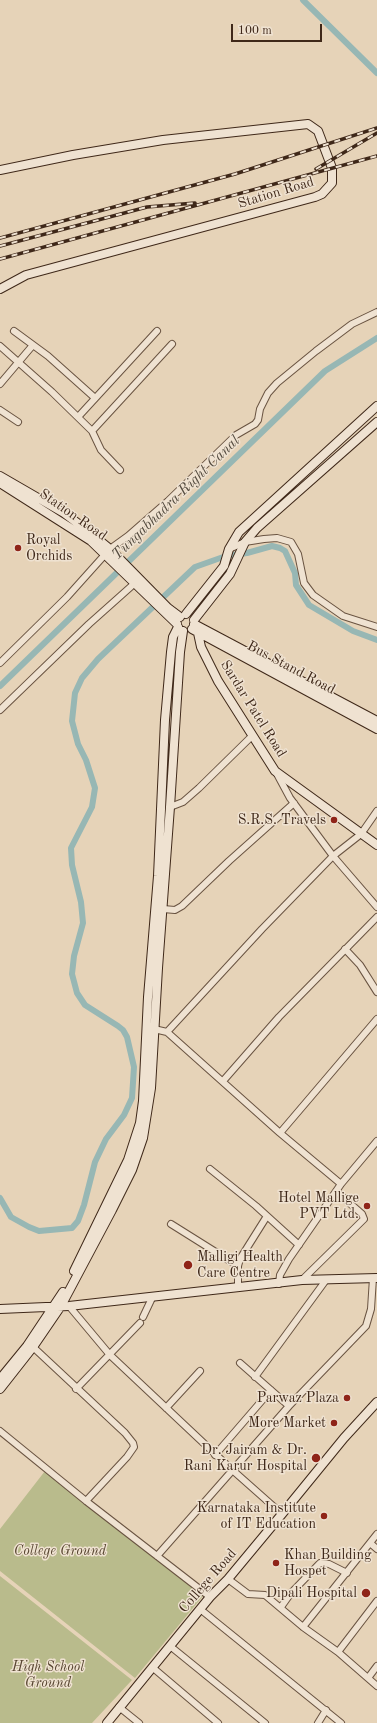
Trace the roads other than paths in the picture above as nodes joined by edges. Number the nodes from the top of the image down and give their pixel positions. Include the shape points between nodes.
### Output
1 (0, 170) edge
2 (0, 289) edge
3 (377, 312) edge
4 (14, 331) dead end
5 (157, 331) dead end
6 (172, 344) dead end
7 (33, 345) junction
8 (0, 346) edge
9 (18, 362) junction
10 (0, 384) edge
11 (95, 398) junction
12 (377, 406) edge
13 (0, 410) edge
14 (78, 417) junction
15 (18, 422) dead end
16 (377, 422) edge
17 (92, 431) junction
18 (120, 470) dead end
19 (0, 476) edge
20 (0, 483) edge
21 (244, 545) junction
22 (228, 551) junction
23 (109, 553) junction
24 (134, 579) junction
25 (181, 623) junction
26 (194, 626) junction
27 (377, 627) edge
28 (0, 663) edge
29 (0, 710) edge
30 (377, 721) edge
31 (377, 729) edge
32 (252, 736) junction
33 (275, 771) junction
34 (294, 803) junction
35 (170, 807) junction
36 (377, 811) edge
37 (361, 834) junction
38 (377, 845) edge
39 (333, 856) junction
40 (377, 907) edge
41 (162, 909) junction
42 (377, 917) edge
43 (345, 949) junction
44 (377, 992) edge
45 (377, 1018) edge
46 (154, 1029) junction
47 (167, 1032) junction
48 (223, 1081) junction
49 (280, 1133) junction
50 (377, 1141) edge
51 (210, 1169) dead end
52 (341, 1184) junction
53 (337, 1192) junction
54 (267, 1216) junction
55 (171, 1224) dead end
56 (299, 1245) junction
57 (238, 1266) junction
58 (375, 1278) edge
59 (302, 1280) junction
60 (326, 1280) junction
61 (279, 1284) junction
62 (238, 1287) junction
63 (152, 1298) junction
64 (61, 1306) junction
65 (0, 1309) edge
66 (144, 1317) dead end
67 (140, 1323) dead end
68 (33, 1348) junction
69 (110, 1355) junction
70 (240, 1363) dead end
71 (200, 1371) dead end
72 (255, 1377) junction
73 (0, 1379) edge
74 (0, 1389) edge
75 (76, 1389) junction
76 (271, 1390) junction
77 (377, 1402) edge
78 (289, 1406) junction
79 (166, 1408) junction
80 (0, 1431) edge
81 (215, 1455) junction
82 (233, 1471) junction
83 (86, 1501) junction
84 (282, 1514) junction
85 (377, 1534) edge
86 (370, 1543) junction
87 (377, 1549) edge
88 (157, 1556) junction
89 (347, 1573) junction
90 (228, 1579) junction
91 (210, 1597) junction
92 (377, 1601) edge
93 (281, 1607) junction
94 (200, 1609) junction
95 (303, 1627) junction
96 (170, 1646) junction
97 (338, 1652) junction
98 (377, 1666) edge
99 (152, 1667) junction
100 (368, 1678) junction
101 (377, 1686) edge
102 (119, 1707) junction
103 (326, 1710) junction
104 (107, 1723) edge
105 (139, 1723) edge
106 (218, 1723) edge
107 (265, 1723) edge
108 (318, 1723) edge
109 (341, 1723) edge

1 - 2 street, Station Road via 73,154 163,140 308,124 318,131 332,168 332,183 316,197 26,275
3 - 23 street via 352,324 277,383 268,393 255,424 236,435 168,501
4 - 7 street
5 - 11 street
6 - 17 street
7 - 9 street
7 - 11 street
8 - 9 street
9 - 10 street
9 - 14 street
11 - 14 street
12 - 22 street via 239,532
13 - 15 street
14 - 17 street
16 - 21 street via 257,528
17 - 18 street via 101,450
19 - 23 street, Station Road via 64,513
20 - 23 street, Station Road
21 - 22 street
21 - 26 street via 232,571
21 - 27 street via 277,538 291,542 298,554 304,583 313,595 343,616
22 - 25 street via 224,566
23 - 24 street
23 - 28 street
24 - 25 street
24 - 29 street
25 - 26 street
25 - 26 street via 190,616
25 - 35 street
25 - 64 street via 173,637 165,720 158,876 150,960 144,1100 140,1123 121,1177 72,1274
26 - 30 street, Bus Stand Road
26 - 31 street, Bus Stand Road
26 - 32 street, Sardar Patel Road via 218,681
32 - 33 street, Sardar Patel Road
32 - 35 street via 183,802
33 - 34 street
33 - 37 street, Sardar Patel Road
34 - 39 street
34 - 41 street via 182,906 175,910
35 - 41 street
36 - 37 street
37 - 38 street, Sardar Patel Road
37 - 39 street
39 - 40 street
39 - 47 street
41 - 46 street
42 - 43 street
43 - 44 street via 360,965
43 - 48 street via 279,1017
45 - 49 street
46 - 47 street
46 - 64 street via 151,1088 143,1138 132,1170
47 - 48 street
48 - 49 street
49 - 52 street
50 - 52 street
51 - 54 street
52 - 53 street
53 - 56 street
53 - 59 street via 362,1214 364,1219
54 - 56 street
54 - 57 street via 242,1255
55 - 57 street
56 - 61 street via 280,1275
57 - 62 street
58 - 60 street
58 - 78 street via 366,1326
59 - 60 street
59 - 61 street
60 - 72 street
61 - 62 street
62 - 63 street
63 - 64 street
63 - 66 street
64 - 65 street
64 - 68 street
64 - 69 street
64 - 73 street
67 - 69 street
68 - 74 street
68 - 75 street
69 - 75 street
69 - 79 street
70 - 72 street
71 - 79 street
72 - 76 street
75 - 83 street via 125,1432 134,1447
76 - 78 street
76 - 81 street
77 - 84 street, College Road
78 - 82 street
79 - 81 street
80 - 83 street
81 - 82 street
82 - 84 street
82 - 88 street
83 - 88 street
84 - 90 street, College Road
85 - 86 street
86 - 87 street
86 - 89 street
88 - 91 street
89 - 93 street via 329,1564 320,1563
89 - 95 street
90 - 91 street, College Road
90 - 93 street via 245,1593 265,1595
91 - 94 street, College Road
92 - 97 street
93 - 95 street
94 - 96 street, College Road
94 - 103 street
95 - 97 street
96 - 99 street, College Road
96 - 107 street
97 - 100 street
98 - 100 street
99 - 102 street, College Road
99 - 106 street
100 - 101 street
102 - 104 street, College Road
102 - 105 street
103 - 108 street
103 - 109 street

